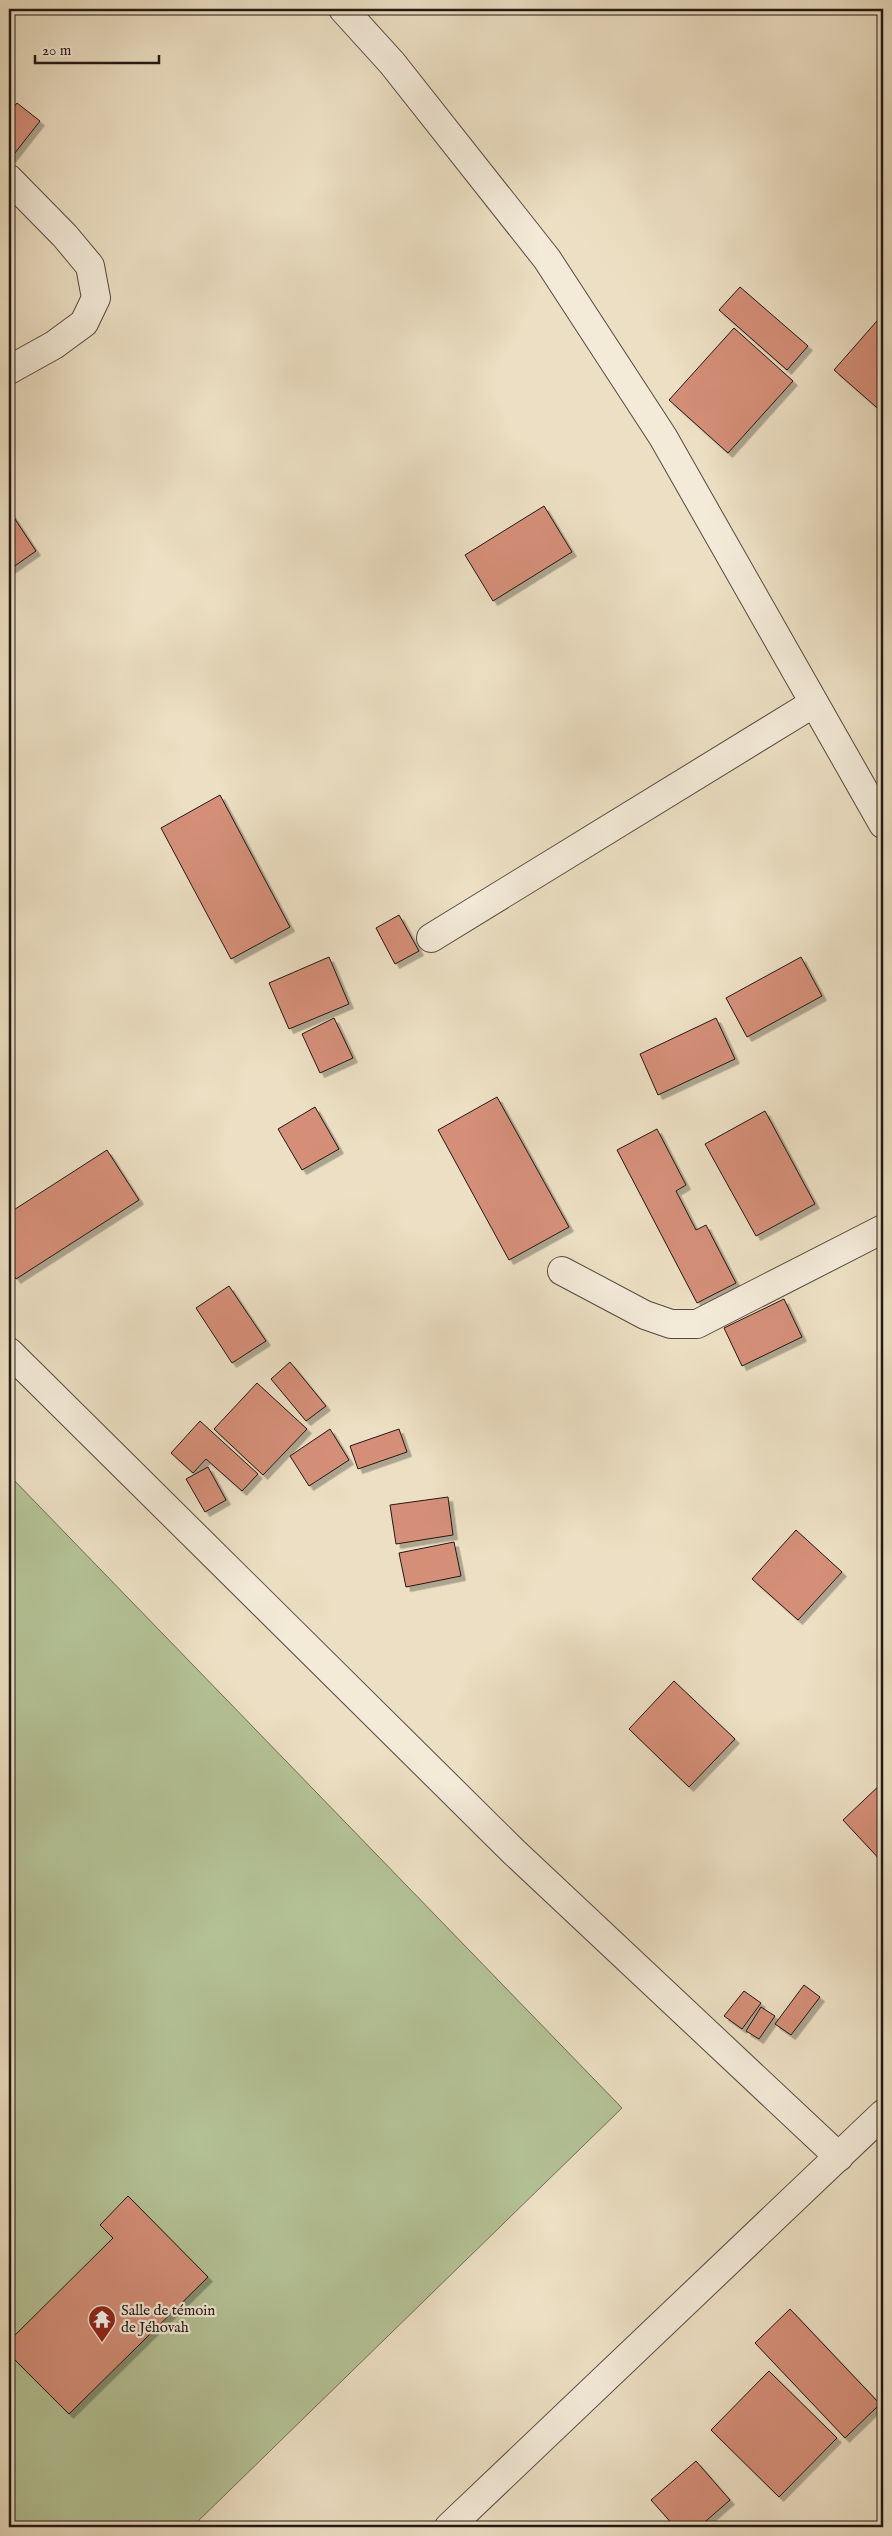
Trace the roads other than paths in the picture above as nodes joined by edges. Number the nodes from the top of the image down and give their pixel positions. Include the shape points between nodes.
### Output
1 (344, 9) edge
2 (9, 179) edge
3 (9, 370) edge
4 (814, 703) junction
5 (883, 824) edge
6 (431, 938) dead end
7 (883, 1229) edge
8 (562, 1271) dead end
9 (9, 1352) edge
10 (883, 2114) edge
11 (839, 2157) junction
12 (449, 2527) edge

1 - 4 street via 392,63 547,259 663,437
2 - 3 street via 90,266 96,298 84,323 54,345
4 - 5 street
4 - 6 street
7 - 8 street via 697,1324 671,1324 645,1315
9 - 11 street via 514,1852
10 - 11 street
11 - 12 street

